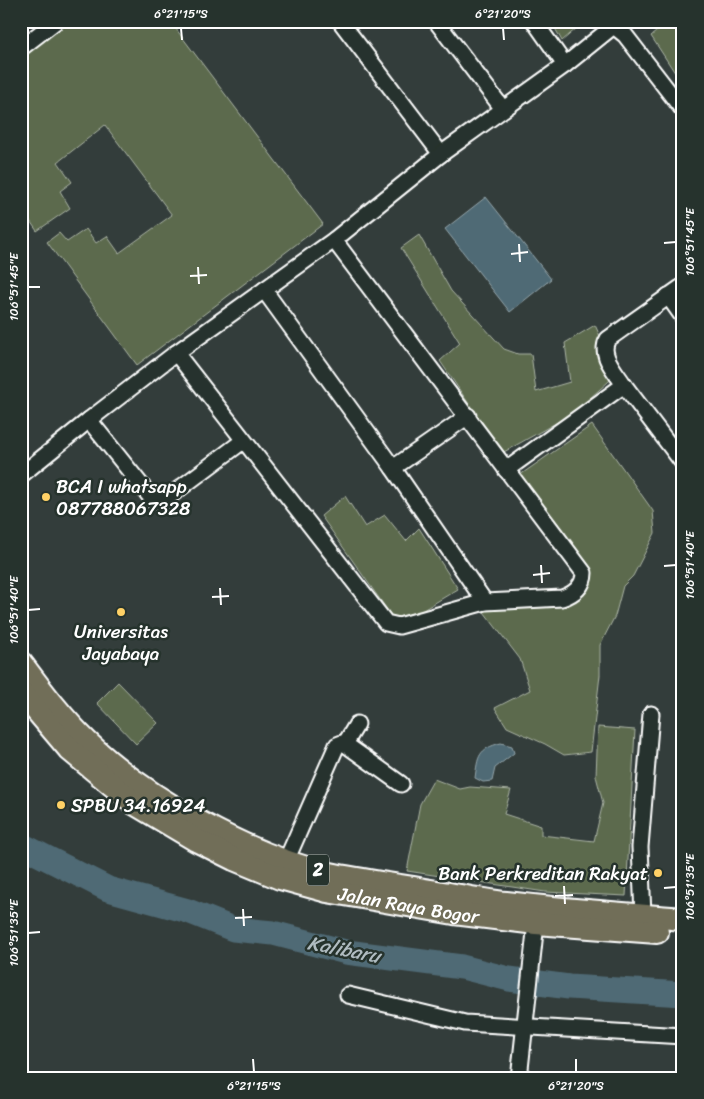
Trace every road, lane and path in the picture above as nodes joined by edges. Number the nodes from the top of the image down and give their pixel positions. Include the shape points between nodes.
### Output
1 (56, 21) edge
2 (340, 21) edge
3 (436, 21) edge
4 (534, 21) edge
5 (618, 24) edge
6 (21, 48) edge
7 (565, 65) junction
8 (503, 109) junction
9 (683, 110) edge
10 (441, 154) junction
11 (334, 240) junction
12 (683, 286) edge
13 (264, 290) junction
14 (668, 296) junction
15 (683, 317) edge
16 (176, 353) junction
17 (624, 385) junction
18 (468, 416) junction
19 (89, 420) junction
20 (243, 441) junction
21 (683, 463) edge
22 (393, 468) junction
23 (506, 470) junction
24 (21, 475) edge
25 (485, 602) junction
26 (21, 664) edge
27 (21, 692) edge
28 (651, 714) dead end
29 (357, 724) dead end
30 (345, 744) junction
31 (401, 784) dead end
32 (138, 795) junction
33 (286, 861) junction
34 (643, 916) junction
35 (683, 919) edge
36 (536, 923) junction
37 (683, 934) edge
38 (348, 995) dead end
39 (524, 1026) junction
40 (683, 1036) edge
41 (519, 1078) edge

1 - 6 street
2 - 10 street
3 - 8 street
4 - 7 street
5 - 7 street
5 - 9 street
7 - 8 street
8 - 10 street
10 - 11 street
11 - 13 street
11 - 18 street
12 - 14 street
13 - 16 street
13 - 22 street
14 - 15 street
14 - 17 street via 605,343 605,355
16 - 19 street
16 - 20 street
17 - 21 street
17 - 23 street
18 - 22 street
18 - 23 street
19 - 20 street via 152,500 158,502
19 - 24 street
20 - 25 street via 386,623 399,626
22 - 25 street
23 - 25 street via 584,572 584,578 578,588 562,598
26 - 32 highway, Jalan Raya Bogor / 2 via 54,706
27 - 32 highway, Jalan Raya Bogor / 2 via 70,750
28 - 34 street via 640,847
29 - 30 street
30 - 31 street
30 - 33 street via 335,747
32 - 33 highway, Jalan Raya Bogor / 2
32 - 36 highway, Jalan Raya Bogor / 2 via 196,840 280,878 454,913
33 - 34 highway, Jalan Raya Bogor / 2 via 329,874 505,903
34 - 35 highway, Jalan Raya Bogor / 2
36 - 37 highway, Jalan Raya Bogor / 2
36 - 39 street
38 - 39 street via 465,1023
39 - 40 street
39 - 41 street

